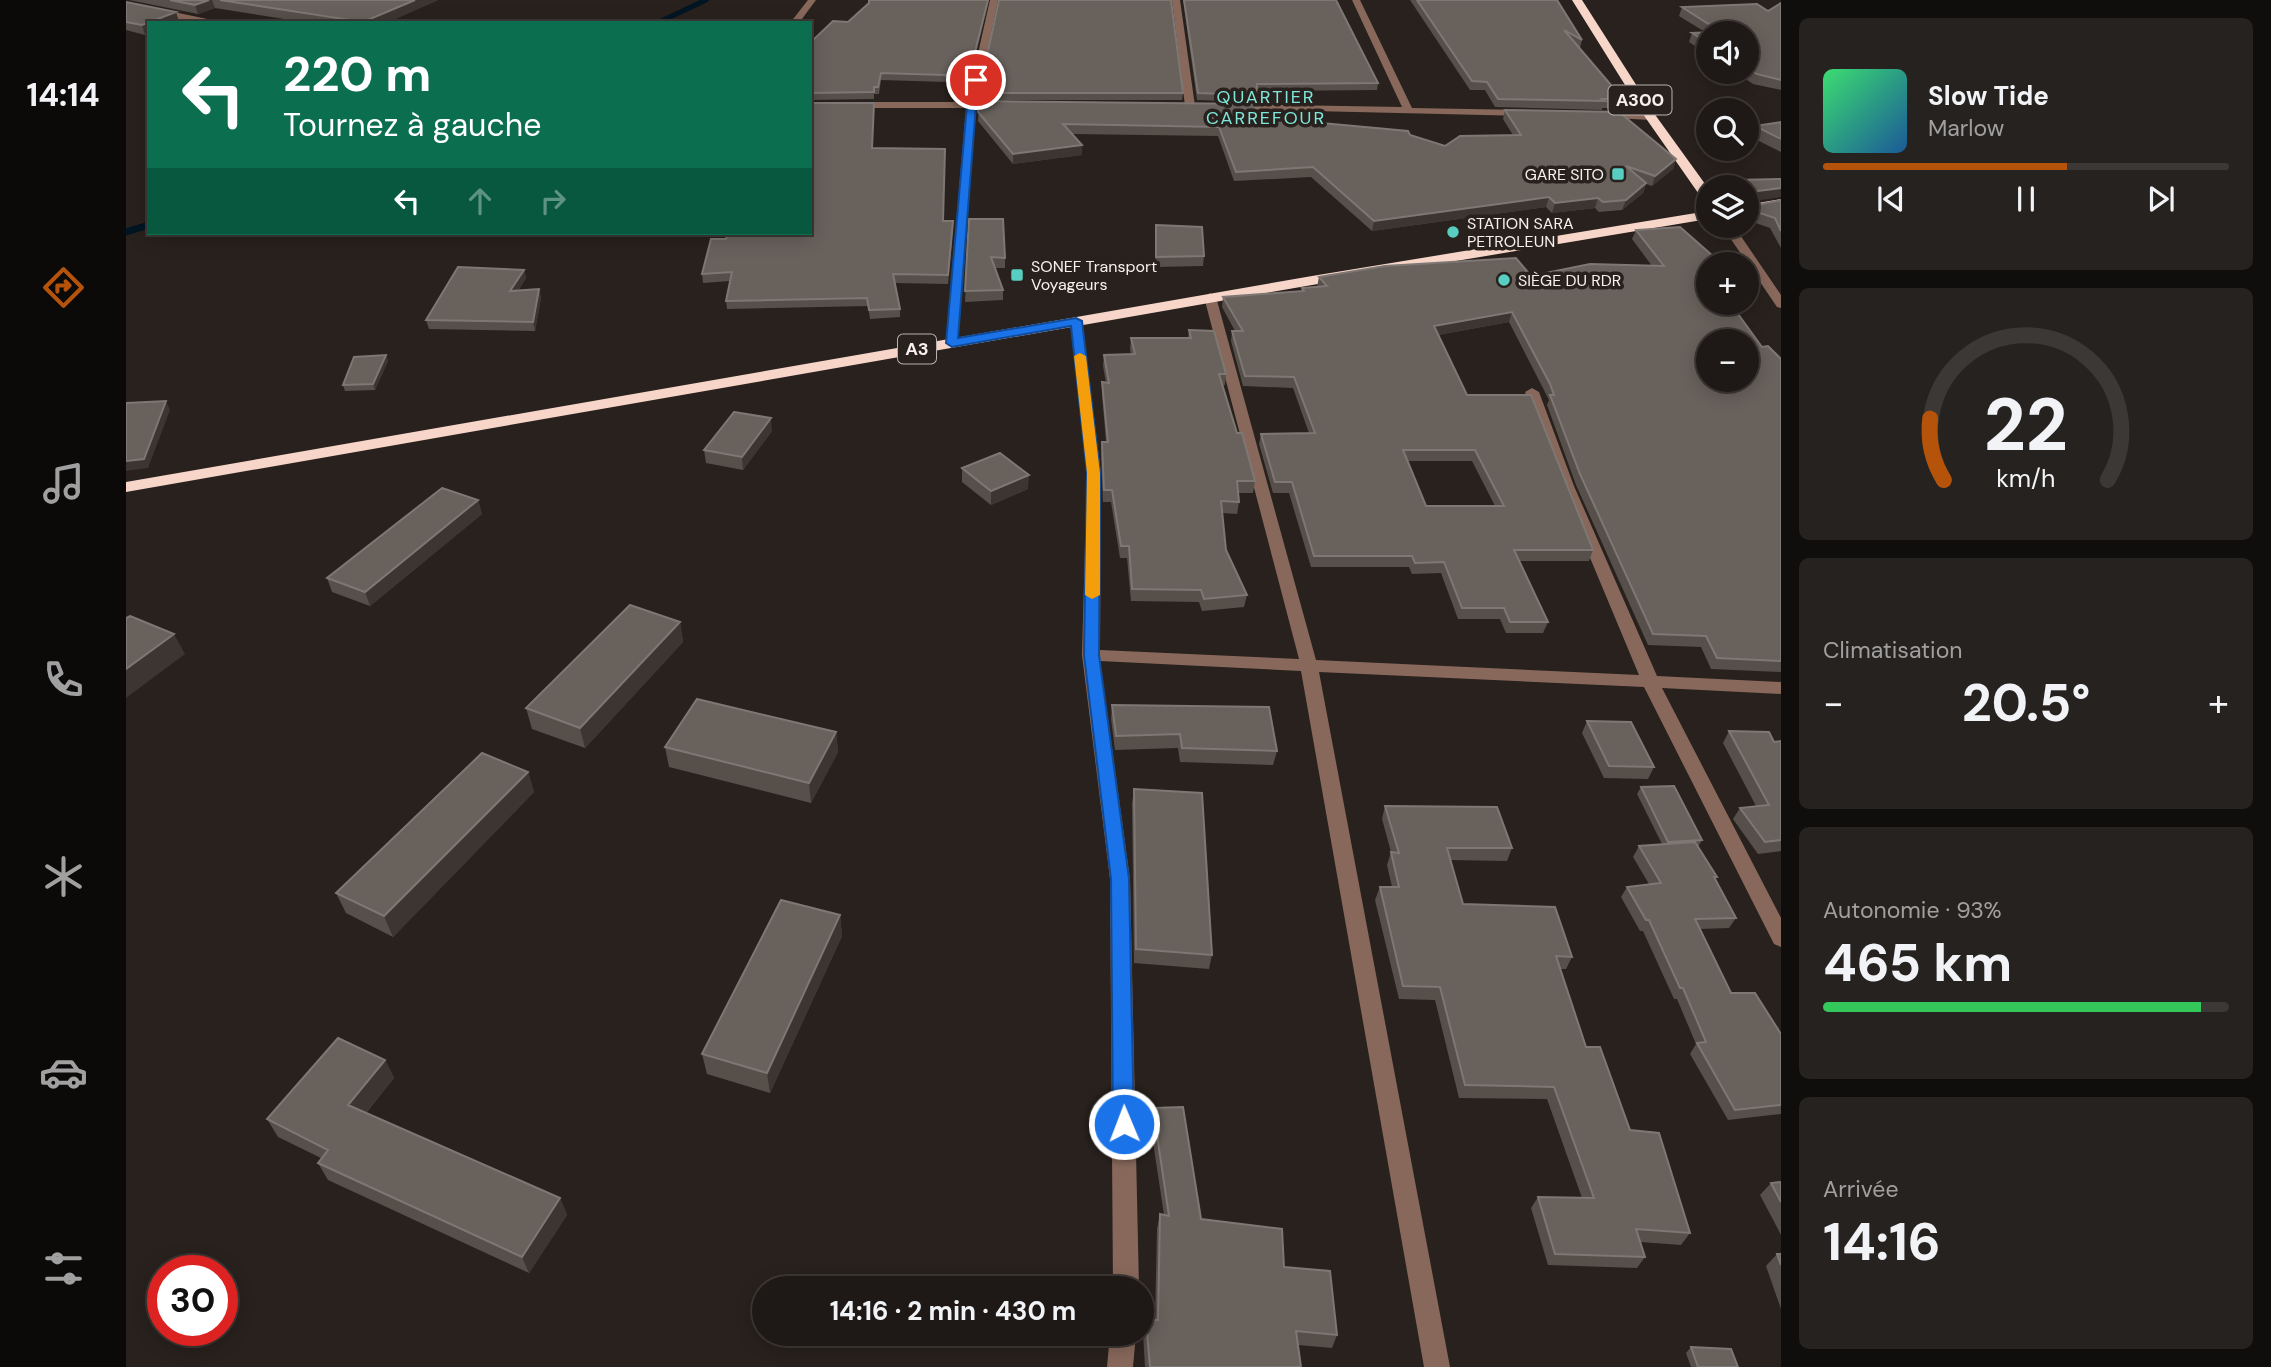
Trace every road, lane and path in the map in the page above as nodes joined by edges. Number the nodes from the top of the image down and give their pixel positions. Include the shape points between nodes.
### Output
1 (812, 0) edge
2 (994, 0) edge
3 (1175, 0) edge
4 (1356, 0) edge
5 (1577, 0) edge
6 (126, 5) edge
7 (202, 21) edge
8 (796, 21) edge
9 (812, 105) edge
10 (971, 105) junction
11 (1013, 105) edge
12 (1177, 106) edge
13 (1190, 106) junction
14 (1204, 106) edge
15 (1218, 106) edge
16 (1408, 110) junction
17 (1541, 113) edge
18 (1582, 114) edge
19 (1651, 117) junction
20 (1696, 180) edge
21 (1781, 203) edge
22 (1759, 207) edge
23 (1696, 217) edge
24 (1737, 238) edge
25 (1775, 287) edge
26 (1210, 297) junction
27 (1781, 304) edge
28 (1076, 321) junction
29 (952, 343) junction
30 (1532, 392) edge
31 (126, 487) edge
32 (1091, 655) junction
33 (1309, 666) junction
34 (1651, 683) junction
35 (1781, 688) edge
36 (1781, 939) edge
37 (1126, 1276) edge
38 (1122, 1346) edge
39 (1120, 1367) edge
40 (1437, 1367) edge

1 - 8 street
2 - 10 street
3 - 13 street
4 - 16 street
5 - 19 highway, A300
6 - 7 street
9 - 10 street
10 - 11 street
10 - 29 street
12 - 13 street
13 - 14 street
15 - 16 street
16 - 17 street
18 - 19 street
19 - 20 highway, A300
21 - 22 highway
23 - 26 highway, A3
24 - 25 street
25 - 27 street
26 - 28 highway, A3
26 - 33 street
28 - 29 highway, A3
28 - 32 street via 1094,473
29 - 31 highway, A3
30 - 34 street
32 - 33 street
32 - 37 street via 1120,879
33 - 34 street
33 - 40 street
34 - 35 street
34 - 36 street
38 - 39 street

